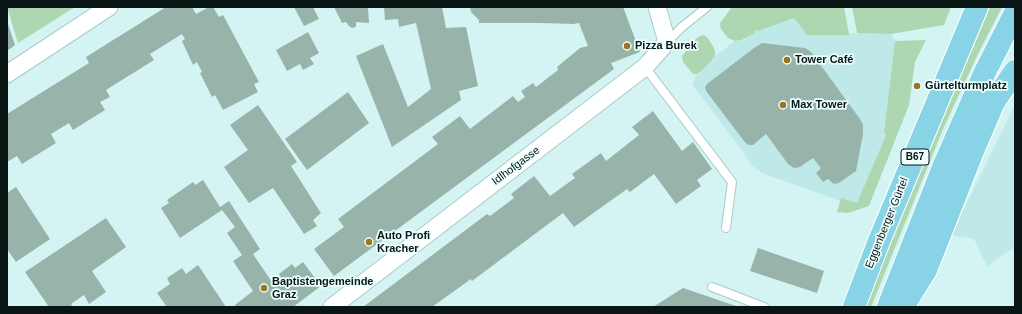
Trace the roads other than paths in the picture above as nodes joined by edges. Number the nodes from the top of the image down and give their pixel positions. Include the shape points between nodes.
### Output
1 (110, 7) edge
2 (657, 7) edge
3 (707, 7) edge
4 (977, 7) edge
5 (1015, 13) edge
6 (667, 42) junction
7 (645, 67) junction
8 (1015, 71) edge
9 (7, 74) edge
10 (726, 228) dead end
11 (712, 287) dead end
12 (332, 307) edge
13 (764, 307) edge
14 (854, 307) edge
15 (888, 307) edge
16 (903, 307) edge

1 - 9 street
2 - 6 street
3 - 6 lane
4 - 14 main road, Eggenberger Gürtel / B67
5 - 15 main road, B67 via 985,72 944,165
6 - 7 street, Idlhofgasse
7 - 10 lane via 732,182
7 - 12 street, Idlhofgasse
8 - 16 main road via 994,102 926,270
11 - 13 lane

